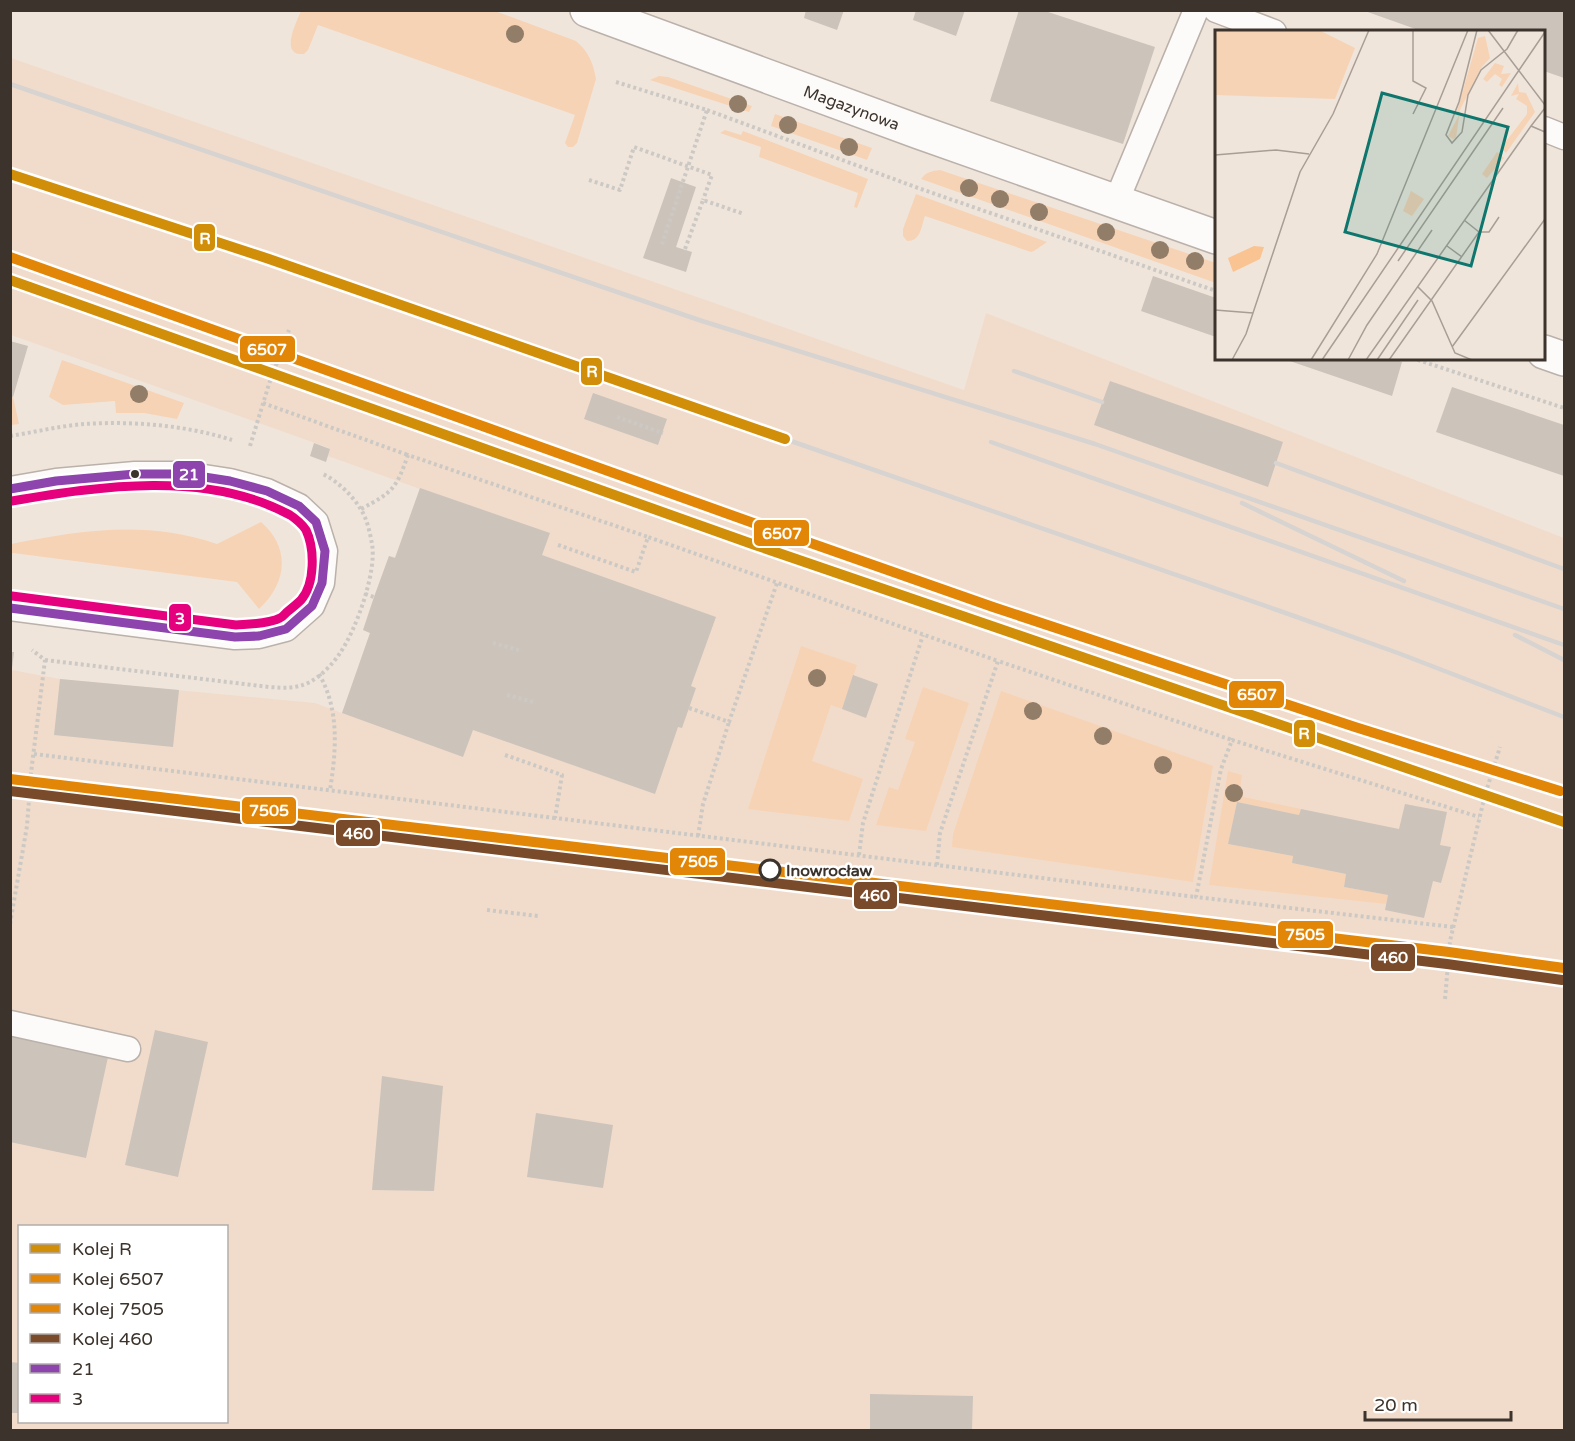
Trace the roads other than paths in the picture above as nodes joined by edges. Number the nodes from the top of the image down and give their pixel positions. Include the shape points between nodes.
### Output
1 (587, 10) edge
2 (1196, 10) edge
3 (1216, 10) edge
4 (1269, 30) edge
5 (1545, 129) edge
6 (1564, 137) edge
7 (1116, 202) junction
8 (1215, 237) edge
9 (1545, 352) edge
10 (1564, 359) edge
11 (10, 489) edge
12 (10, 608) edge
13 (10, 1023) edge
14 (128, 1049) dead end

1 - 7 street, Magazynowa
2 - 7 lane
3 - 4 lane
5 - 6 lane
7 - 8 street, Magazynowa
9 - 10 street
11 - 12 lane via 135,474 185,474 231,481 267,491 299,506 316,522 325,551 322,583 312,606 286,629 259,636 236,637
13 - 14 lane

